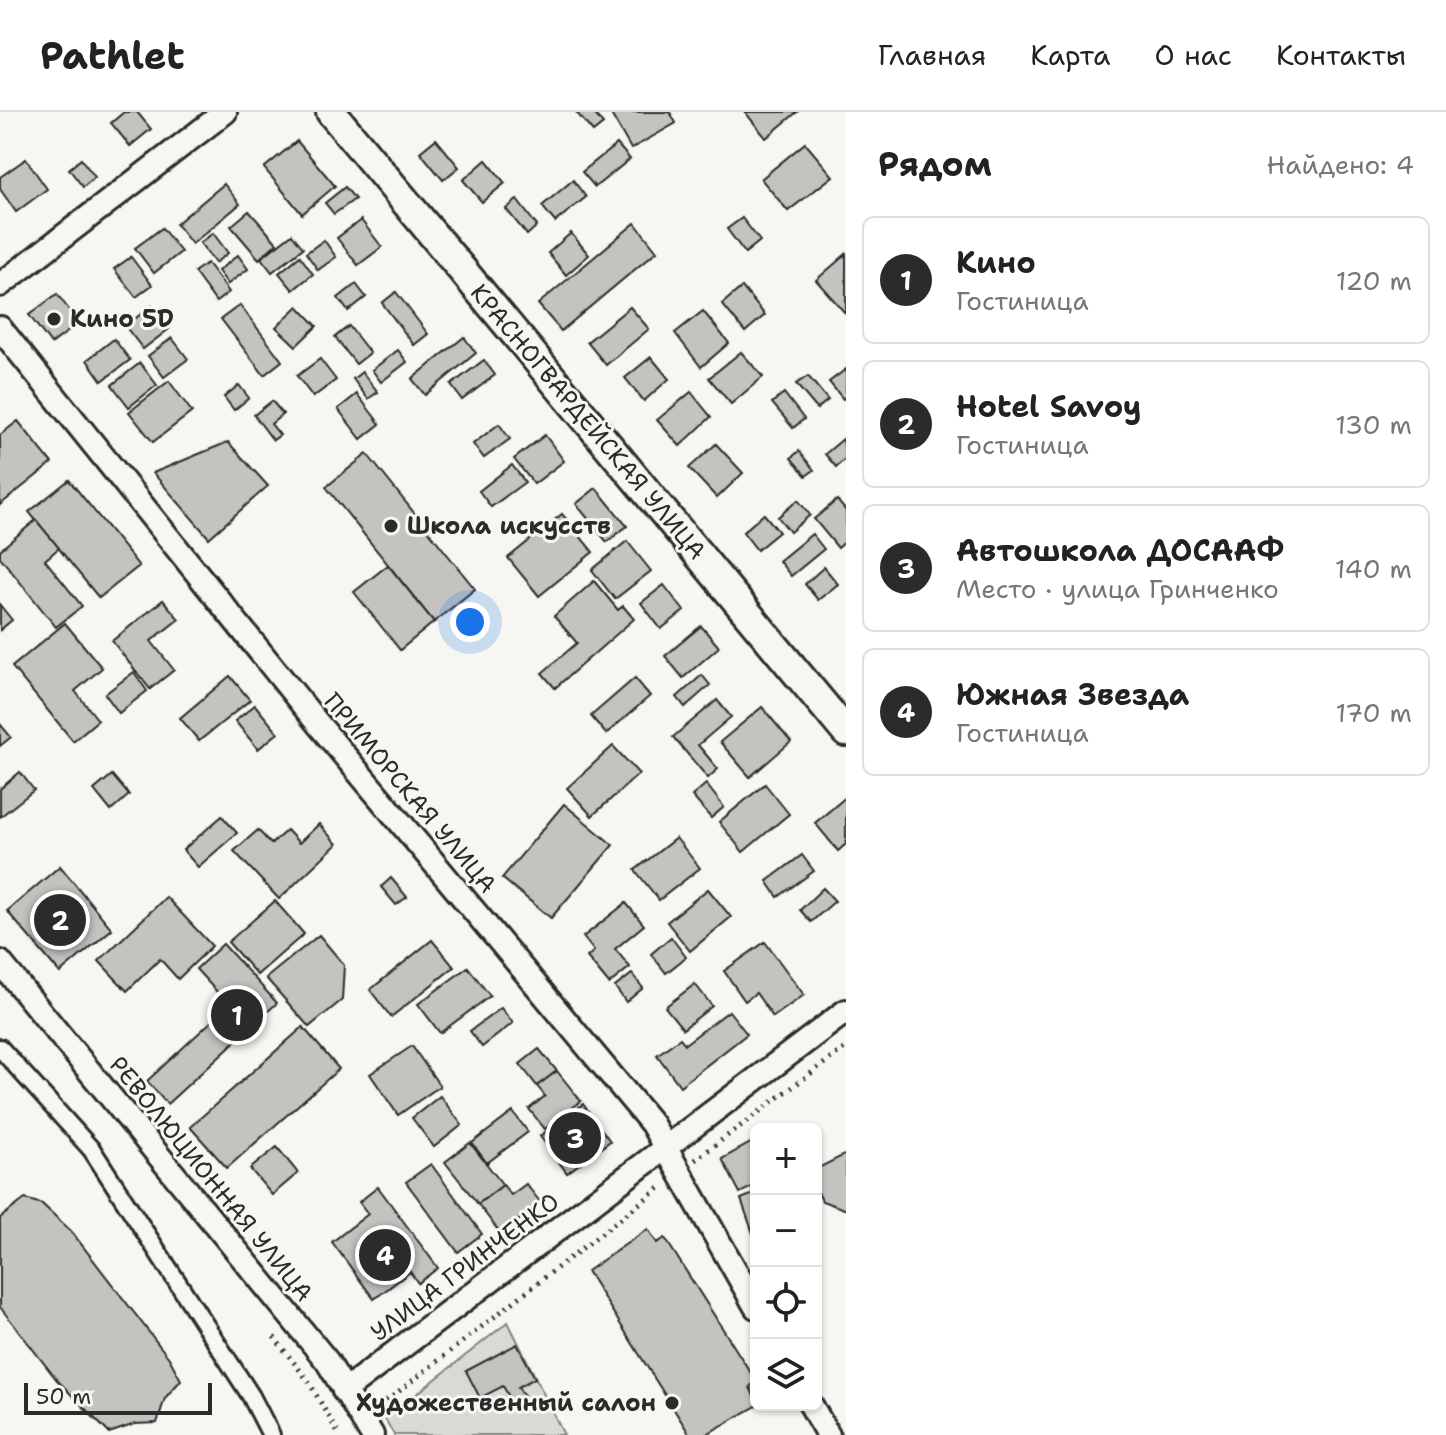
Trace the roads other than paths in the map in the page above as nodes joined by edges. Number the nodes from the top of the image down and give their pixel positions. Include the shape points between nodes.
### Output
1 (225, 112) edge
2 (331, 112) edge
3 (0, 285) edge
4 (0, 328) edge
5 (846, 732) edge
6 (0, 962) edge
7 (846, 1011) edge
8 (0, 1048) edge
9 (667, 1149) junction
10 (750, 1296) edge
11 (344, 1391) junction
12 (814, 1411) edge
13 (367, 1427) edge
14 (271, 1435) edge
15 (828, 1435) edge

1 - 3 street
2 - 5 street, КРАСНОГВАРДЕЙСКАЯ УЛИЦА
4 - 9 street, ПРИМОРСКАЯ УЛИЦА via 319,725 652,1124
6 - 11 street, РЕВОЛЮЦИОННАЯ УЛИЦА via 327,1361
7 - 9 street, УЛИЦА ГРИНЧЕНКО
8 - 14 street via 92,1150
9 - 10 street, ПРИМОРСКАЯ УЛИЦА
9 - 11 street, УЛИЦА ГРИНЧЕНКО
11 - 13 street, РЕВОЛЮЦИОННАЯ УЛИЦА
12 - 15 street

